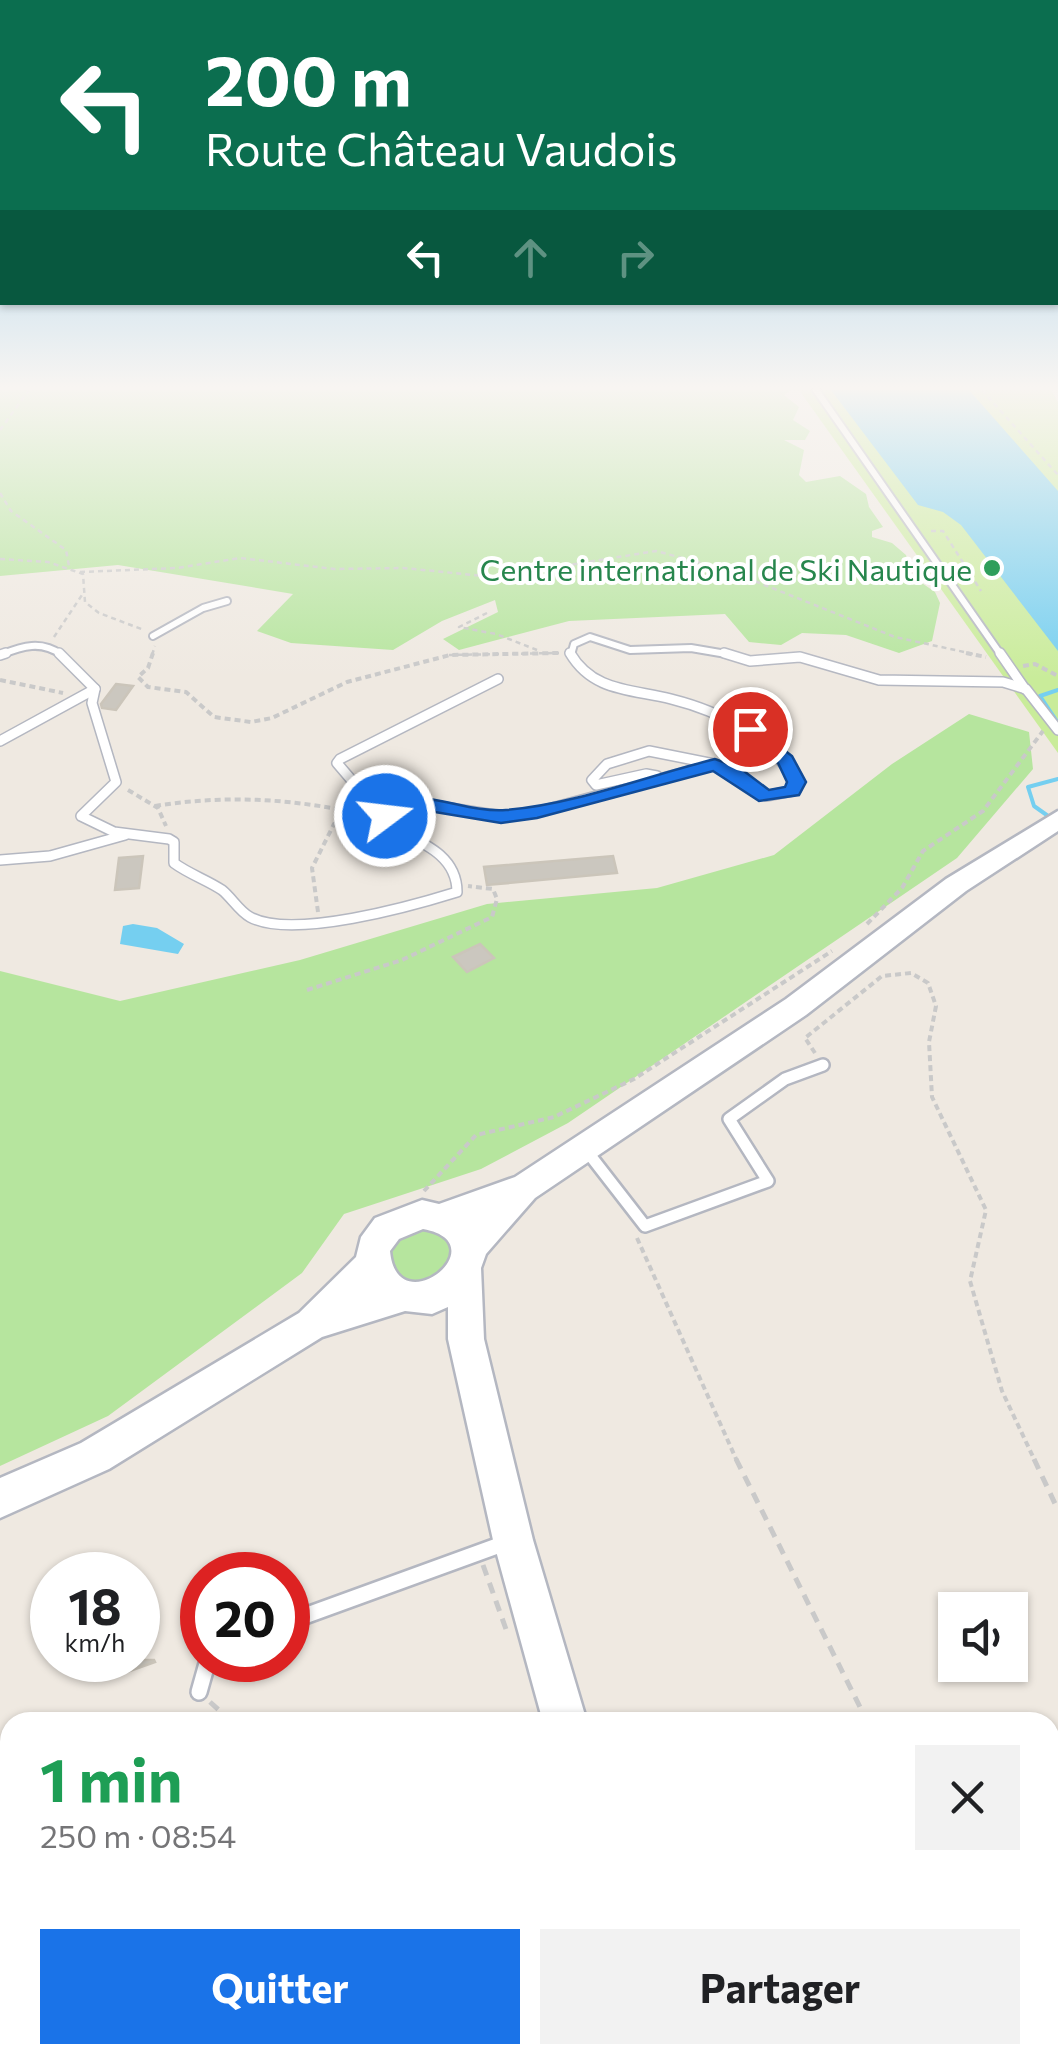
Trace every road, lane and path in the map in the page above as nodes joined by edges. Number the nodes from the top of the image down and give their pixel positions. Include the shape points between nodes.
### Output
1 (884, 486) edge
2 (0, 493) edge
3 (916, 531) junction
4 (0, 559) edge
5 (69, 566) junction
6 (80, 572) junction
7 (981, 591) dead end
8 (84, 593) junction
9 (227, 601) dead end
10 (487, 614) dead end
11 (153, 636) junction
12 (49, 645) junction
13 (541, 652) junction
14 (570, 652) junction
15 (0, 655) edge
16 (1011, 664) junction
17 (1058, 676) edge
18 (498, 679) dead end
19 (0, 680) edge
20 (95, 689) junction
21 (1026, 690) junction
22 (77, 698) junction
23 (1044, 713) junction
24 (1058, 730) edge
25 (0, 741) edge
26 (715, 764) junction
27 (663, 777) junction
28 (116, 782) junction
29 (392, 805) junction
30 (154, 806) junction
31 (385, 816) junction
32 (374, 817) junction
33 (1046, 826) edge
34 (126, 834) junction
35 (166, 836) junction
36 (0, 860) edge
37 (459, 884) junction
38 (320, 921) junction
39 (860, 932) dead end
40 (844, 942) dead end
41 (307, 990) dead end
42 (824, 1065) joint
43 (585, 1149) junction
44 (527, 1186) junction
45 (432, 1216) junction
46 (645, 1226) junction
47 (467, 1260) junction
48 (372, 1264) junction
49 (412, 1297) junction
50 (312, 1324) junction
51 (466, 1339) junction
52 (0, 1498) edge
53 (1058, 1510) edge
54 (496, 1546) junction
55 (310, 1614) edge
56 (508, 1636) dead end
57 (201, 1682) edge
58 (198, 1692) joint
59 (221, 1712) edge
60 (562, 1712) edge
61 (863, 1712) edge

1 - 3 lane
2 - 5 path via 11,511 66,550
3 - 7 path via 943,531
3 - 16 lane
4 - 5 path
5 - 6 path
6 - 8 path
6 - 16 path via 240,558 494,577 656,551 727,570 894,637
8 - 11 path via 84,602 99,613
8 - 12 path
9 - 11 lane
10 - 13 path via 459,627
11 - 13 path via 158,639 148,668 138,678 148,688 183,689 214,716 251,722 347,682 450,655
12 - 15 lane
12 - 20 lane
13 - 14 path
14 - 21 lane via 590,637 630,650 691,648 750,662 800,657 879,680 981,679
14 - 26 lane via 579,668 614,691 647,694 750,729 785,760 797,782 792,791 766,796
16 - 17 path via 1035,664
16 - 21 lane
18 - 29 lane via 342,754 337,763 343,773
19 - 22 path
20 - 22 lane
20 - 28 lane via 92,703
21 - 23 lane
22 - 25 lane
23 - 24 lane
23 - 39 path via 1042,734 983,811 923,850 902,888
26 - 27 lane
26 - 27 lane via 649,751 607,764 592,780 596,785
27 - 29 lane via 592,800 501,816 405,801
28 - 30 path
28 - 34 lane via 81,816
29 - 31 lane
30 - 32 path via 278,800
30 - 35 path via 166,822
31 - 32 path
31 - 37 lane via 386,824 452,864
32 - 38 path via 334,824 314,862
33 - 43 main road
34 - 35 lane
34 - 36 lane via 50,856
35 - 38 lane via 174,842 174,863 226,892 251,918 282,925
37 - 38 lane via 457,892 441,897
37 - 41 path via 493,889 492,917 398,962
40 - 45 path via 634,1078 554,1117 476,1135 420,1196
42 - 46 lane via 785,1079 729,1119 768,1181
42 - 53 path via 806,1038 882,976 911,973 928,983 936,1006 929,1042 932,1097 986,1210 970,1282 1002,1392
43 - 44 main road
43 - 46 lane
44 - 45 main road
44 - 47 main road
45 - 47 main road via 461,1231
45 - 48 main road via 399,1219 384,1230
46 - 61 path via 636,1238
47 - 49 main road via 455,1284 440,1294
47 - 51 main road
48 - 49 main road via 380,1282
48 - 50 main road
49 - 50 main road
49 - 51 main road
50 - 52 main road via 95,1456
51 - 54 main road
54 - 55 lane
54 - 56 path
54 - 60 main road
57 - 58 lane
58 - 59 path

